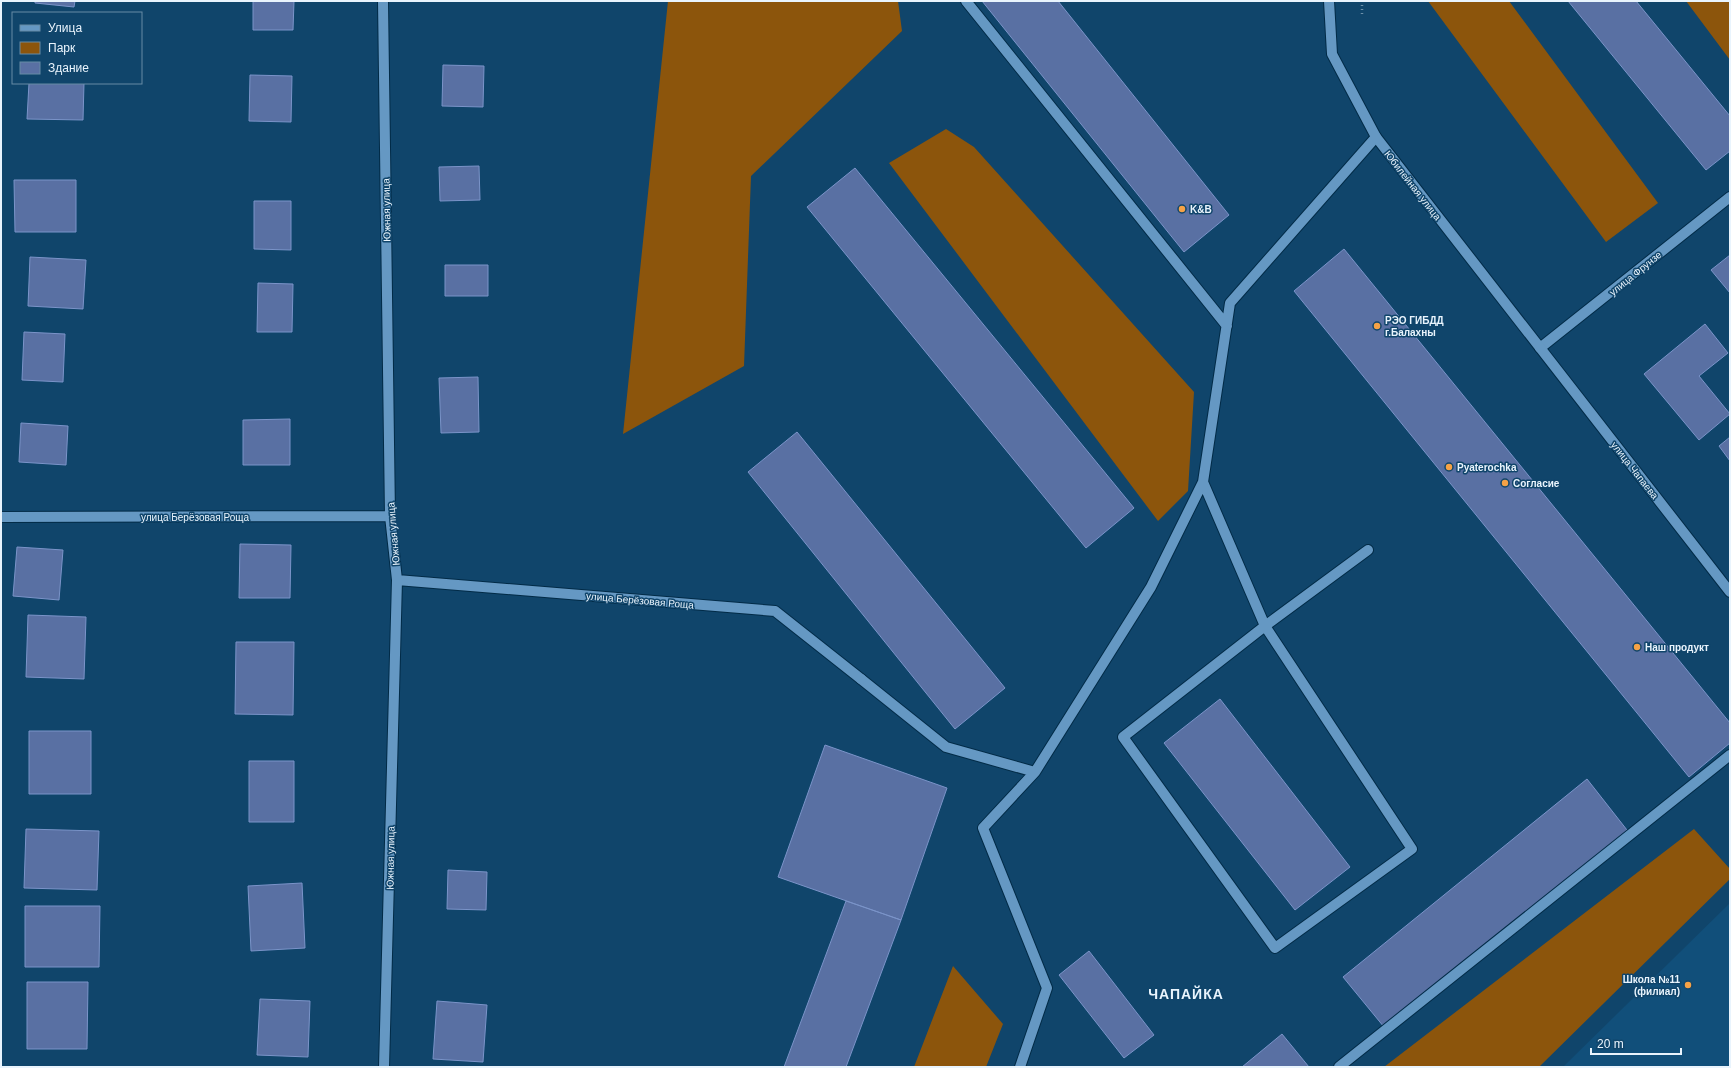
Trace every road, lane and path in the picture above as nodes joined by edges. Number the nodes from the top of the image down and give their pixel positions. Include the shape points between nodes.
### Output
1 (384, 1) edge
2 (966, 1) edge
3 (1329, 1) edge
4 (1362, 1) edge
5 (1362, 15) dead end
6 (1376, 137) junction
7 (1730, 197) edge
8 (1227, 326) junction
9 (1540, 348) junction
10 (1203, 482) junction
11 (390, 516) junction
12 (1, 517) edge
13 (1368, 550) dead end
14 (397, 580) junction
15 (1730, 592) edge
16 (1265, 626) junction
17 (1730, 755) edge
18 (1035, 772) junction
19 (384, 1067) edge
20 (1020, 1067) edge
21 (1339, 1067) edge

1 - 11 street, Южная улица
2 - 8 street
3 - 6 street, Юбилейная улица via 1332,54
4 - 5 path
6 - 8 street via 1230,303
6 - 9 street, Юбилейная улица
7 - 9 street, улица Фрунзе
8 - 10 street
9 - 15 street, улица Чапаева
10 - 16 street
10 - 18 street via 1152,587
11 - 12 street, улица Берёзовая Роща
11 - 14 street, Южная улица
13 - 16 street
14 - 18 street, улица Берёзовая Роща via 775,611 946,746
14 - 19 street, Южная улица
16 - 16 street via 1123,737 1275,948 1412,849
17 - 21 street
18 - 20 street via 983,828 1047,988

